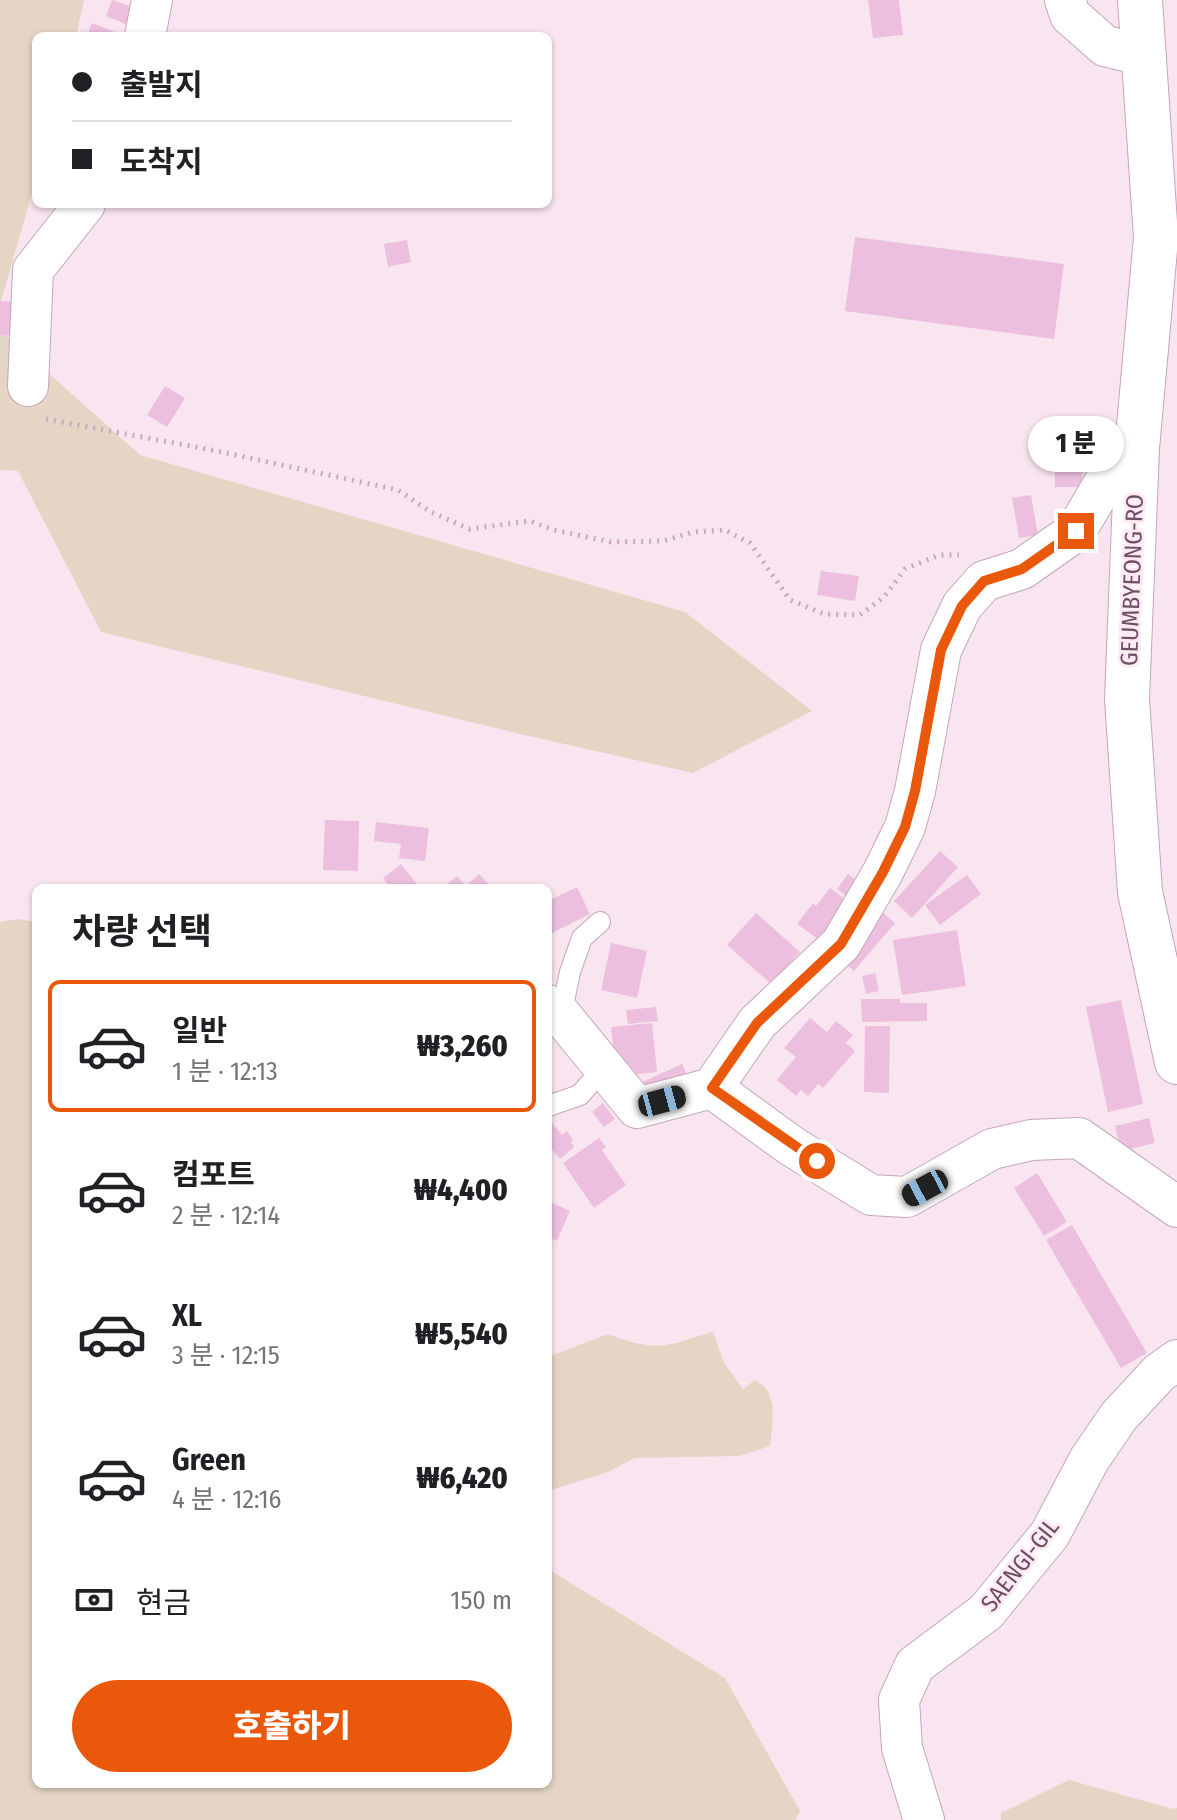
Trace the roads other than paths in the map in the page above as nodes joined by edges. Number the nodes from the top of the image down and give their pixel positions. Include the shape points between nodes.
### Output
1 (152, 0) edge
2 (1065, 0) edge
3 (1140, 0) edge
4 (146, 32) edge
5 (1146, 56) junction
6 (82, 208) edge
7 (28, 386) road end
8 (1137, 448) junction
9 (600, 922) dead end
10 (554, 1010) edge
11 (1177, 1062) edge
12 (603, 1068) junction
13 (712, 1088) junction
14 (552, 1105) edge
15 (1177, 1207) edge
16 (1177, 1360) edge
17 (924, 1820) edge

1 - 4 street
2 - 5 street via 1070,15 1105,46
3 - 5 street, GEUMBYEONG-RO
5 - 8 street, GEUMBYEONG-RO via 1156,238
6 - 7 street via 33,270
8 - 11 street, GEUMBYEONG-RO via 1127,699 1136,844 1140,892
8 - 13 street via 1114,466 1076,531 1022,569 984,581 962,606 941,650 905,827 883,872 841,944 757,1023
9 - 10 lane via 582,938
10 - 12 street
12 - 13 street via 637,1108
12 - 14 lane via 580,1095
13 - 15 street via 871,1195 907,1197 992,1149 1031,1140 1079,1138
16 - 17 street, SAENGI-GIL via 1119,1416 1050,1534 986,1612 915,1665 899,1700 902,1748

